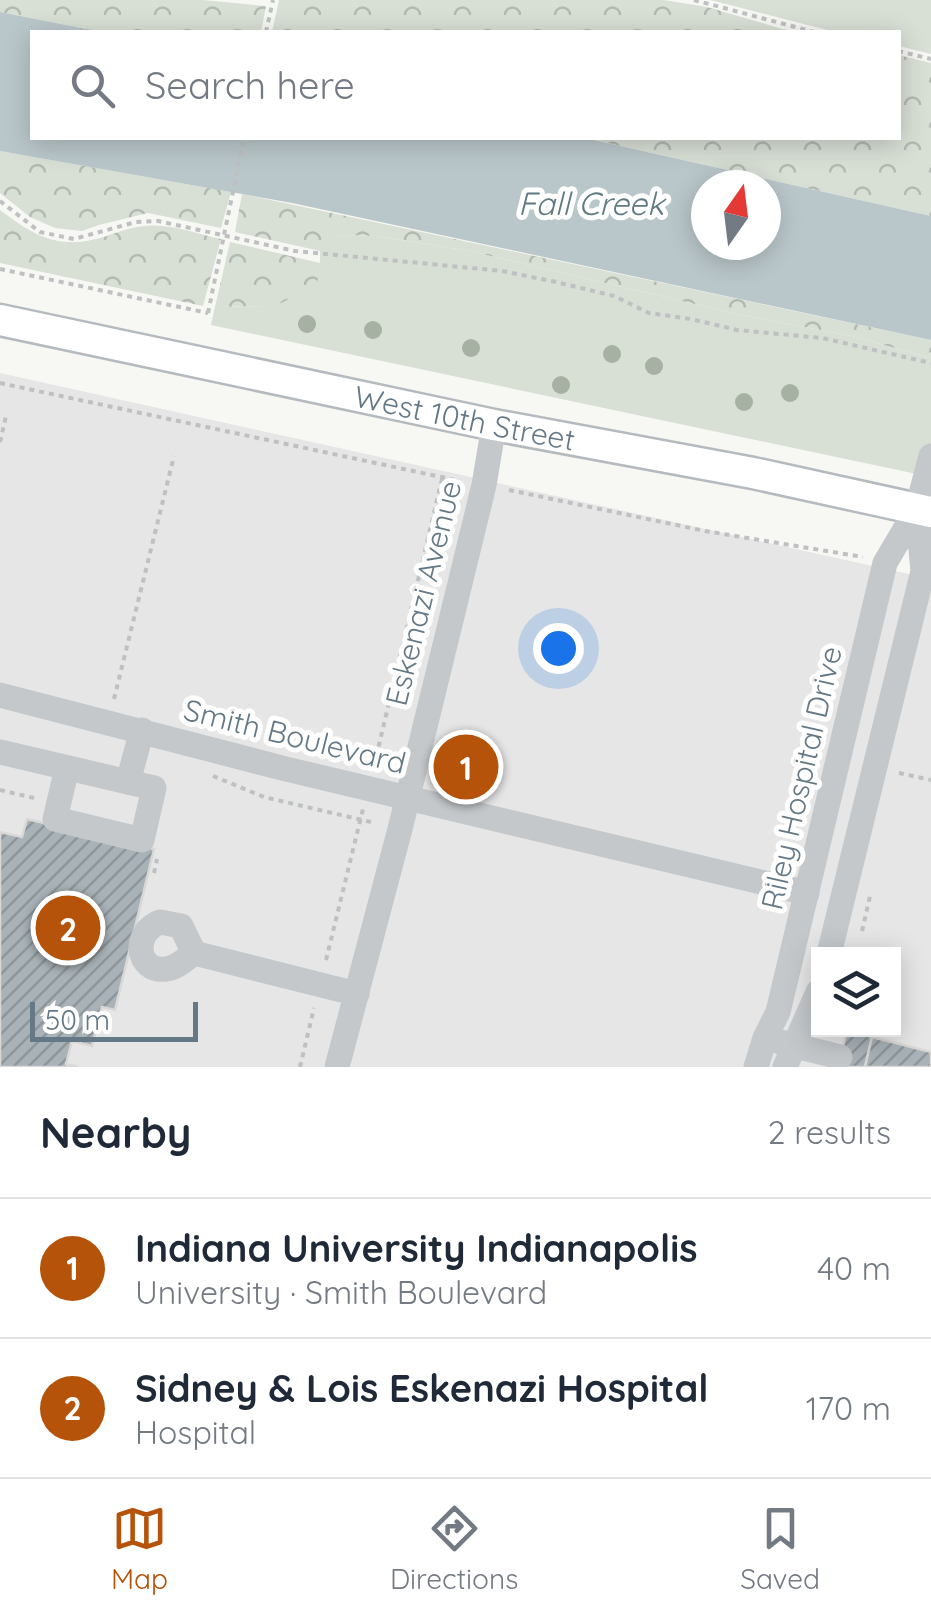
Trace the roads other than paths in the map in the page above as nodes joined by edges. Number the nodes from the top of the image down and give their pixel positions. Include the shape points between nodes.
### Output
1 (0, 320) edge
2 (494, 424) junction
3 (931, 456) edge
4 (924, 510) edge
5 (0, 695) edge
6 (142, 730) junction
7 (0, 752) edge
8 (67, 768) junction
9 (128, 782) junction
10 (407, 798) junction
11 (807, 893) junction
12 (831, 947) edge
13 (194, 953) dead end
14 (356, 994) junction
15 (811, 1008) edge
16 (765, 1038) junction
17 (790, 1056) edge
18 (840, 1057) dead end
19 (346, 1065) edge
20 (756, 1067) edge

1 - 2 main road, West 10th Street
2 - 4 main road, West 10th Street
2 - 10 street, Eskenazi Avenue
3 - 4 street, Riley Hospital Drive
4 - 11 street, Riley Hospital Drive via 886,563
4 - 12 street, Riley Hospital Drive via 923,570
5 - 6 street, Smith Boulevard
6 - 9 street
6 - 10 street, Smith Boulevard
7 - 8 street
8 - 9 street
8 - 9 street via 55,819 142,840 154,788
10 - 11 street, Smith Boulevard
10 - 14 street, Eskenazi Avenue
11 - 16 street, Riley Hospital Drive via 778,1012
13 - 14 street
14 - 19 street, Eskenazi Avenue
15 - 17 street
16 - 17 street
16 - 20 street, Riley Hospital Drive
17 - 18 street

